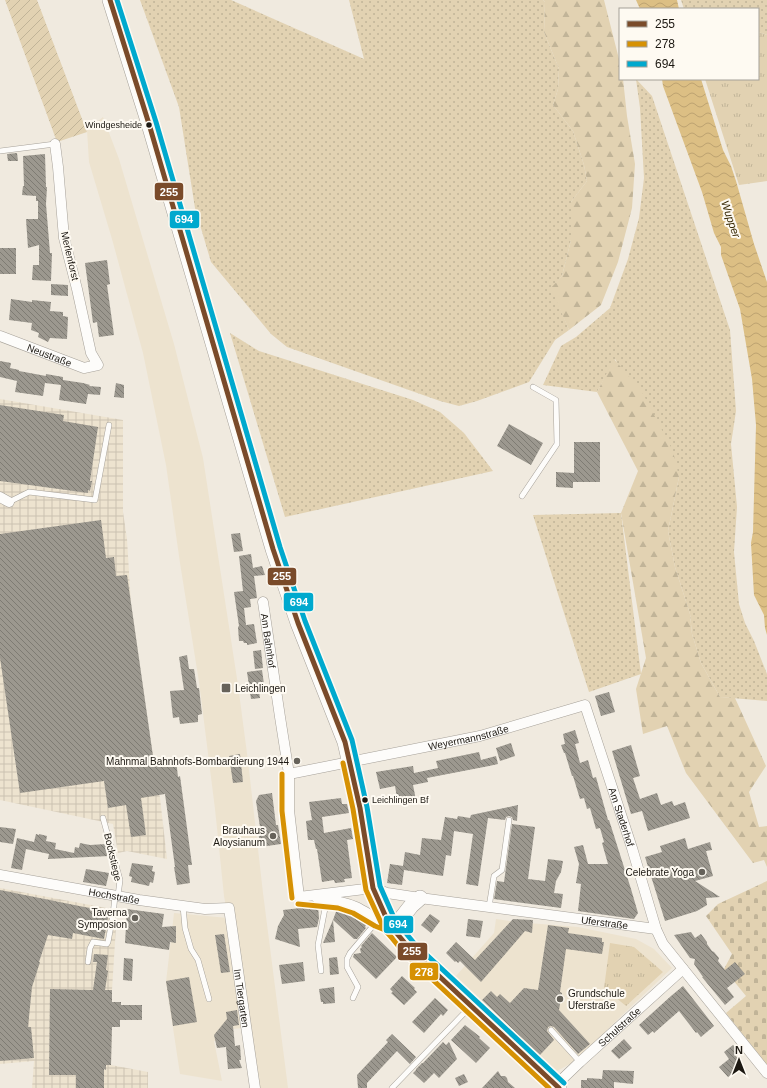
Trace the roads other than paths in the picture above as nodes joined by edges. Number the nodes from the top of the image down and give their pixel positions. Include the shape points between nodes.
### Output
1 (110, 0) edge
2 (55, 144) joint
3 (0, 151) edge
4 (0, 325) edge
5 (1, 336) edge
6 (98, 365) joint
7 (533, 387) dead end
8 (109, 425) dead end
9 (522, 496) dead end
10 (4, 499) edge
11 (263, 602) dead end
12 (585, 704) joint
13 (350, 762) junction
14 (290, 774) junction
15 (103, 818) dead end
16 (509, 820) dead end
17 (0, 875) edge
18 (373, 888) junction
19 (326, 896) junction
20 (117, 897) junction
21 (420, 898) junction
22 (183, 906) junction
23 (489, 907) junction
24 (229, 908) joint
25 (384, 922) junction
26 (656, 929) junction
27 (399, 936) junction
28 (88, 962) dead end
29 (683, 969) junction
30 (321, 971) dead end
31 (353, 998) dead end
32 (209, 999) dead end
33 (471, 1006) junction
34 (551, 1030) dead end
35 (580, 1062) junction
36 (767, 1073) edge
37 (557, 1086) edge
38 (255, 1088) edge
39 (392, 1088) edge

1 - 13 main road via 149,124 273,548 298,624 345,742
2 - 3 lane
2 - 6 street, Merlenforst via 64,238 91,353
4 - 5 street, Neustraße
5 - 6 street, Neustraße via 84,368
7 - 9 lane via 556,400 557,444
8 - 10 lane via 95,500 29,492
11 - 14 street, Am Bahnhof
12 - 13 street, Weyermannstraße via 480,736
12 - 26 street, Am Staderhof
13 - 14 street
13 - 18 main road
14 - 19 street, Am Bahnhof via 289,810 299,897
15 - 20 lane, Bockstiege via 120,880
16 - 23 lane via 502,870 494,876
17 - 20 street, Hochstraße
18 - 19 street
18 - 21 street, Uferstraße
18 - 25 main road
19 - 25 street via 356,907
19 - 30 lane via 318,945
20 - 22 street, Hochstraße
20 - 28 lane, Bockstiege via 108,942 93,942
21 - 23 street, Uferstraße
21 - 27 main road via 400,920
22 - 24 street, Hochstraße via 205,910
22 - 32 lane via 185,928 191,949 198,960
23 - 26 street, Uferstraße
24 - 38 street, Im Tiergarten
25 - 27 main road
25 - 31 lane via 350,953 347,959 347,967 358,987
26 - 29 street via 663,944
27 - 33 main road
29 - 35 street, Schulstraße
29 - 36 street
33 - 37 main road
33 - 39 lane
34 - 35 lane
35 - 37 street, Schulstraße

